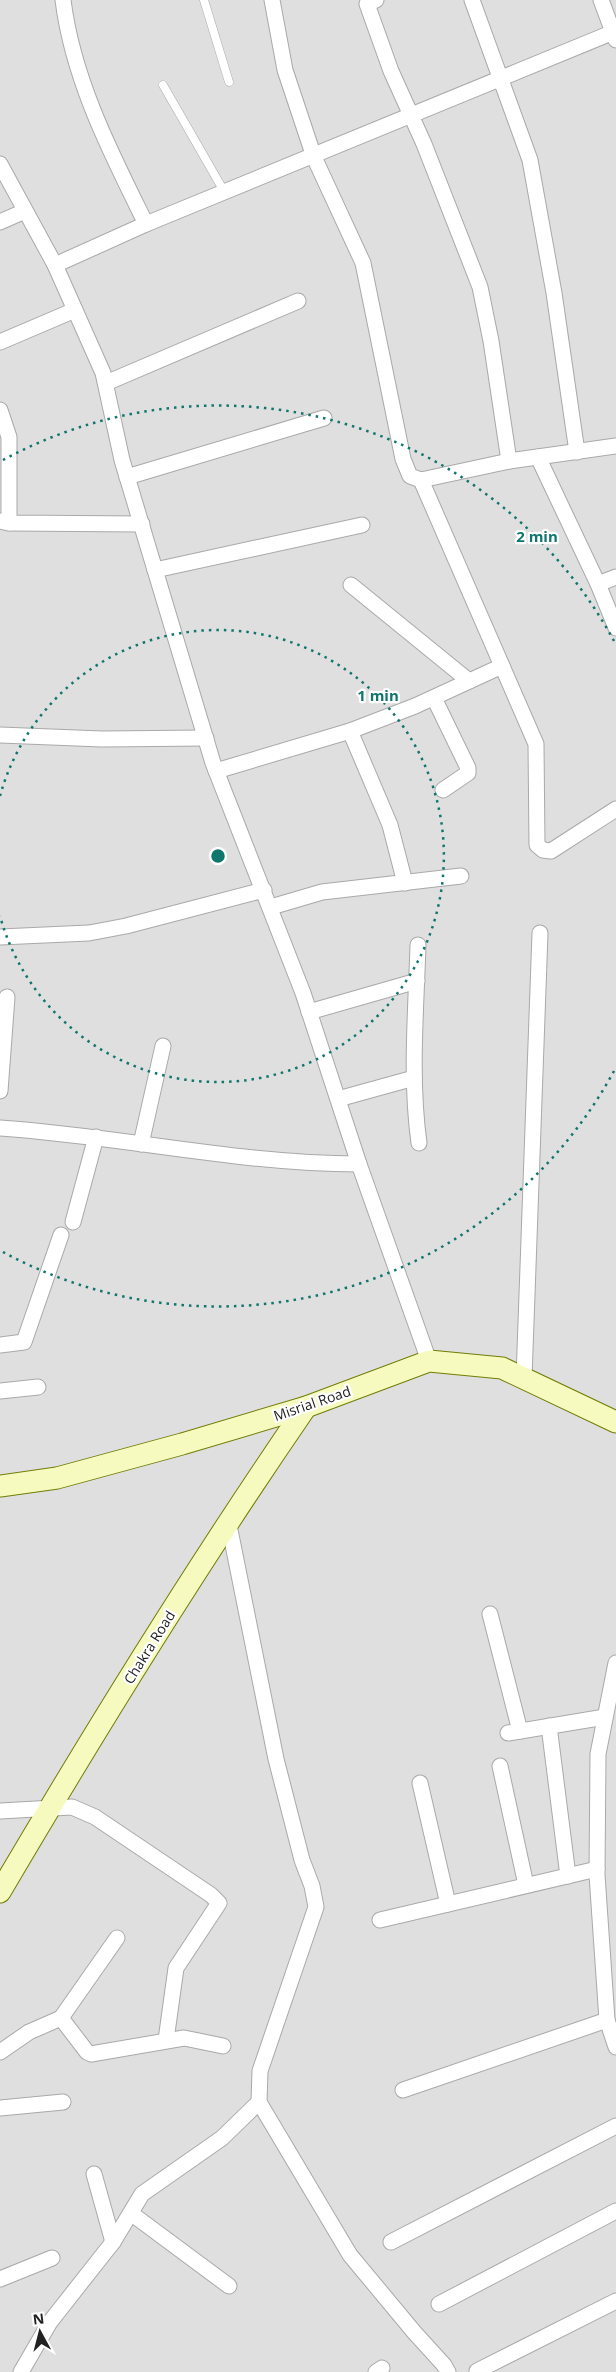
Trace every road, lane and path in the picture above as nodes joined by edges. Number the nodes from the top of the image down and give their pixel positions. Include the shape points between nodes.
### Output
1 (62, 0) edge
2 (204, 0) edge
3 (272, 0) edge
4 (376, 0) edge
5 (472, 0) edge
6 (601, 0) edge
7 (615, 34) edge
8 (500, 78) junction
9 (229, 82) dead end
10 (163, 85) dead end
11 (410, 114) junction
12 (314, 157) junction
13 (0, 164) edge
14 (226, 193) junction
15 (25, 211) junction
16 (0, 222) edge
17 (146, 224) junction
18 (54, 265) junction
19 (298, 301) dead end
20 (75, 310) junction
21 (0, 342) edge
22 (106, 383) junction
23 (0, 410) edge
24 (324, 418) dead end
25 (616, 446) edge
26 (577, 452) junction
27 (538, 457) junction
28 (509, 462) junction
29 (128, 477) junction
30 (420, 480) junction
31 (4, 522) edge
32 (142, 524) junction
33 (362, 525) dead end
34 (155, 570) junction
35 (616, 577) edge
36 (598, 584) junction
37 (351, 586) dead end
38 (616, 628) edge
39 (502, 666) junction
40 (470, 681) junction
41 (434, 698) junction
42 (350, 731) junction
43 (0, 735) edge
44 (206, 738) junction
45 (216, 771) junction
46 (442, 790) dead end
47 (616, 809) edge
48 (461, 876) dead end
49 (405, 883) junction
50 (264, 890) junction
51 (271, 907) junction
52 (540, 932) dead end
53 (0, 937) edge
54 (418, 945) dead end
55 (417, 981) junction
56 (7, 997) dead end
57 (309, 1012) junction
58 (163, 1046) dead end
59 (414, 1078) junction
60 (0, 1091) edge
61 (338, 1099) junction
62 (0, 1128) edge
63 (96, 1137) junction
64 (419, 1143) dead end
65 (141, 1144) junction
66 (359, 1164) junction
67 (73, 1222) dead end
68 (61, 1235) dead end
69 (0, 1345) edge
70 (429, 1361) junction
71 (524, 1378) junction
72 (38, 1387) dead end
73 (0, 1391) edge
74 (306, 1407) junction
75 (616, 1422) edge
76 (0, 1486) edge
77 (228, 1520) junction
78 (490, 1614) dead end
79 (616, 1663) edge
80 (605, 1717) junction
81 (549, 1726) junction
82 (500, 1766) dead end
83 (420, 1784) dead end
84 (49, 1808) junction
85 (0, 1811) edge
86 (597, 1869) junction
87 (568, 1876) junction
88 (526, 1885) junction
89 (0, 1892) edge
90 (448, 1904) junction
91 (380, 1920) dead end
92 (117, 1938) dead end
93 (61, 2018) junction
94 (608, 2020) junction
95 (166, 2040) junction
96 (223, 2046) dead end
97 (616, 2047) edge
98 (0, 2052) edge
99 (403, 2090) dead end
100 (63, 2102) dead end
101 (260, 2102) junction
102 (0, 2108) edge
103 (616, 2126) edge
104 (94, 2174) dead end
105 (616, 2211) edge
106 (132, 2214) junction
107 (113, 2242) junction
108 (391, 2242) dead end
109 (52, 2258) dead end
110 (0, 2279) edge
111 (229, 2286) dead end
112 (616, 2301) edge
113 (439, 2304) dead end
114 (477, 2371) edge
115 (21, 2372) edge
116 (448, 2372) edge

1 - 17 street via 73,48 105,142
2 - 9 lane
3 - 12 street via 286,70
4 - 11 street via 367,4
5 - 8 street
6 - 7 street
7 - 8 street
8 - 11 street
8 - 26 street via 530,160 554,293
10 - 14 lane
11 - 12 street
11 - 28 street via 480,287
12 - 14 street
12 - 30 street via 363,263 403,459 410,476
13 - 15 street
14 - 17 street
15 - 16 street
15 - 18 street
17 - 18 street
18 - 20 street
19 - 22 street
20 - 21 street
20 - 22 street
22 - 29 street
23 - 31 street via 9,437
24 - 29 street
25 - 26 street
26 - 27 street
27 - 28 street
27 - 36 street
28 - 30 street
29 - 32 street
30 - 39 street
31 - 32 street
32 - 34 street
33 - 34 street
34 - 44 street
35 - 36 street
36 - 38 street
37 - 40 street
39 - 40 street
39 - 47 street via 536,744 537,845 551,851
40 - 41 street
41 - 42 street
41 - 46 street via 468,768 468,773
42 - 45 street
42 - 49 street via 390,825
43 - 44 street via 102,739
44 - 45 street
45 - 50 street
48 - 49 street
49 - 51 street via 322,892
50 - 51 street
50 - 53 street via 89,933
51 - 57 street
52 - 71 street
54 - 55 street
55 - 57 street
55 - 59 street
56 - 60 street
57 - 61 street
58 - 65 street
59 - 61 street
59 - 64 street via 414,1112
61 - 66 street
62 - 63 street
63 - 65 street
63 - 67 street
65 - 66 street via 321,1164
66 - 70 street
68 - 69 street via 24,1342
70 - 71 main road, Misrial Road via 502,1368
70 - 74 main road, Misrial Road
71 - 75 main road, Misrial Road
72 - 73 street
74 - 76 main road, Misrial Road via 57,1478
74 - 77 main road, Chakra Road
77 - 84 main road, Chakra Road
77 - 101 street via 276,1759 316,1908 260,2071
78 - 81 street via 514,1732
79 - 80 street
80 - 81 street
80 - 86 street via 598,1754
81 - 87 street
82 - 88 street
83 - 90 street
84 - 85 street
84 - 89 main road, Chakra Road
84 - 95 street via 72,1807 95,1817 211,1894 219,1903 176,1968
86 - 87 street
86 - 94 street
87 - 88 street
88 - 90 street
90 - 91 street
92 - 93 street
93 - 95 street via 92,2054
93 - 98 street via 30,2032
94 - 97 street
94 - 99 street
95 - 96 street via 184,2038
100 - 102 street
101 - 106 street via 222,2138 142,2194
101 - 116 street via 350,2255
103 - 108 street
104 - 107 street
105 - 113 street
106 - 107 street
106 - 111 street
107 - 115 street via 50,2322
109 - 110 street
112 - 114 street

